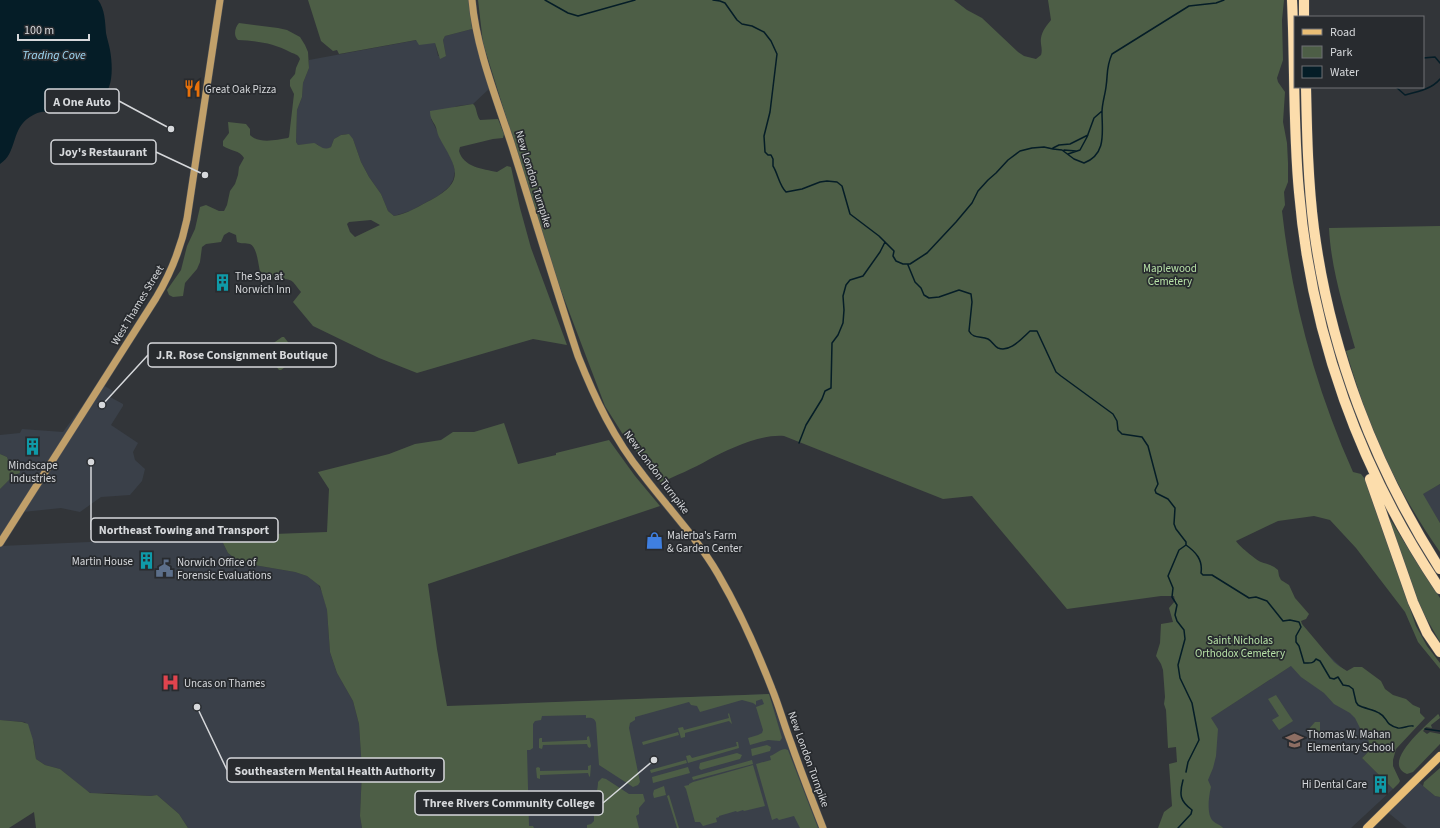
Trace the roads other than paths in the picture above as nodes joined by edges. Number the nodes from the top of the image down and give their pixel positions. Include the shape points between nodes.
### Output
1 (220, 0) edge
2 (472, 0) edge
3 (1292, 0) edge
4 (1304, 0) edge
5 (1304, 16) edge
6 (1294, 64) edge
7 (1295, 88) edge
8 (1306, 88) edge
9 (1363, 450) junction
10 (1417, 531) junction
11 (0, 543) edge
12 (1440, 558) edge
13 (1440, 569) edge
14 (1440, 589) edge
15 (1440, 652) edge
16 (1440, 756) edge
17 (823, 828) edge
18 (1367, 828) edge

1 - 11 main road, West Thames Street via 187,219 175,262 156,298
2 - 17 main road, New London Turnpike via 476,27 492,86 576,351 591,388 626,452 705,554 736,606 772,689
3 - 6 highway
4 - 5 highway
7 - 9 highway via 1297,161 1307,257 1327,346
8 - 10 highway via 1308,164 1313,215 1331,316 1346,370 1366,426 1388,477
9 - 14 highway via 1395,515
9 - 15 highway via 1411,599
10 - 12 highway
10 - 13 highway
16 - 18 main road

